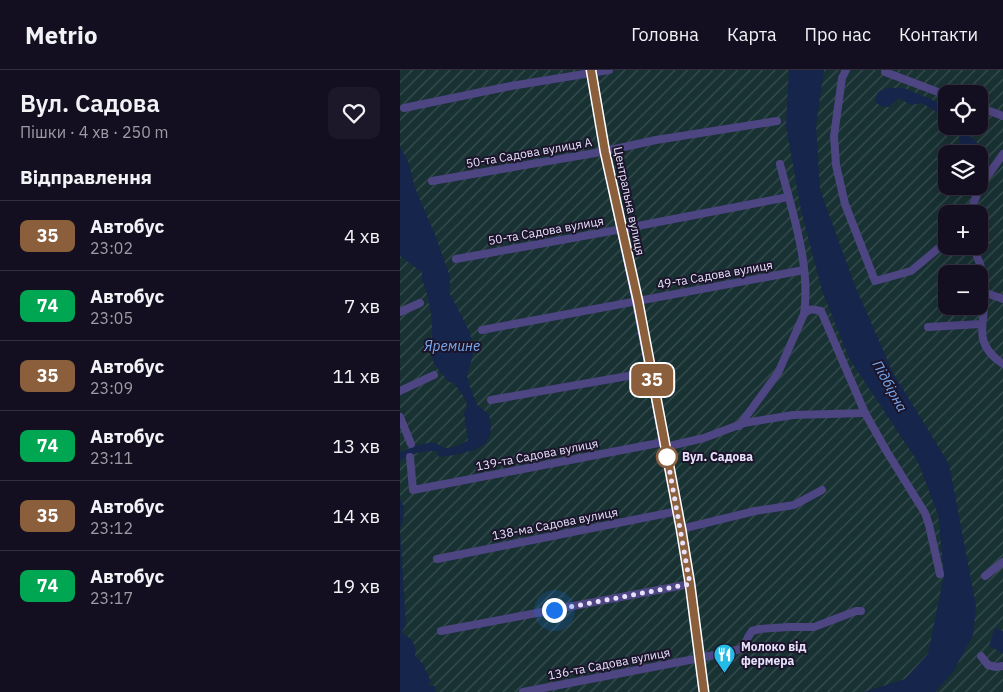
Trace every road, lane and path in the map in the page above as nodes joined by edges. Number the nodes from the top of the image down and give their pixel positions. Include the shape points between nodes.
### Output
1 (609, 70) edge
2 (846, 70) edge
3 (592, 72) edge
4 (885, 72) dead end
5 (938, 92) edge
6 (404, 108) dead end
7 (988, 110) edge
8 (1003, 116) edge
9 (777, 121) dead end
10 (605, 152) junction
11 (1003, 154) edge
12 (780, 164) dead end
13 (432, 181) dead end
14 (788, 197) junction
15 (973, 205) edge
16 (622, 229) junction
17 (938, 249) edge
18 (456, 259) dead end
19 (804, 270) junction
20 (988, 294) edge
21 (1003, 299) edge
22 (638, 301) junction
23 (420, 303) dead end
24 (804, 311) junction
25 (400, 312) edge
26 (983, 315) edge
27 (982, 324) junction
28 (928, 327) dead end
29 (482, 330) dead end
30 (1003, 364) edge
31 (651, 372) junction
32 (434, 375) dead end
33 (400, 391) edge
34 (491, 400) dead end
35 (866, 413) junction
36 (400, 416) edge
37 (739, 426) junction
38 (411, 444) dead end
39 (665, 445) junction
40 (410, 457) dead end
41 (822, 490) dead end
42 (678, 511) junction
43 (681, 529) junction
44 (437, 559) dead end
45 (1003, 562) edge
46 (940, 574) dead end
47 (985, 576) dead end
48 (690, 584) junction
49 (861, 611) dead end
50 (441, 631) dead end
51 (982, 656) dead end
52 (700, 658) junction
53 (1003, 666) edge
54 (523, 692) edge
55 (704, 692) edge

1 - 3 street
2 - 17 street via 842,78 834,136 836,165 845,204 875,281 911,271
3 - 6 street
3 - 10 street, Центральна вулиця
4 - 5 street
7 - 8 street
9 - 10 street, 50-та Садова вулиця А via 656,140
10 - 13 street, 50-та Садова вулиця А
10 - 16 street, Центральна вулиця
11 - 15 street via 981,185
12 - 14 street
14 - 16 street, 50-та Садова вулиця
14 - 19 street
16 - 18 street, 50-та Садова вулиця
16 - 22 street, Центральна вулиця
19 - 22 street, 49-та Садова вулиця
19 - 24 street
20 - 21 street
22 - 29 street, 49-та Садова вулиця
22 - 31 street, Центральна вулиця
23 - 25 street
24 - 35 street via 821,311
24 - 37 street via 778,373
26 - 27 street
27 - 28 street
27 - 30 street via 986,349
31 - 34 street
31 - 39 street, Центральна вулиця
32 - 33 street
35 - 37 street, 139-та Садова вулиця via 793,415
35 - 46 street via 924,513
36 - 38 street
37 - 39 street, 139-та Садова вулиця via 704,438
39 - 40 street, 139-та Садова вулиця via 413,490
39 - 42 street, Центральна вулиця
41 - 43 street via 794,505
42 - 43 street, Центральна вулиця
42 - 44 street, 138-ма Садова вулиця
43 - 48 street, Центральна вулиця
45 - 47 street
48 - 50 street
48 - 52 street, Центральна вулиця
49 - 52 street, 136-та Садова вулиця via 814,627 760,629 748,636 741,649
51 - 53 street via 988,665
52 - 54 street, 136-та Садова вулиця
52 - 55 street, Центральна вулиця

